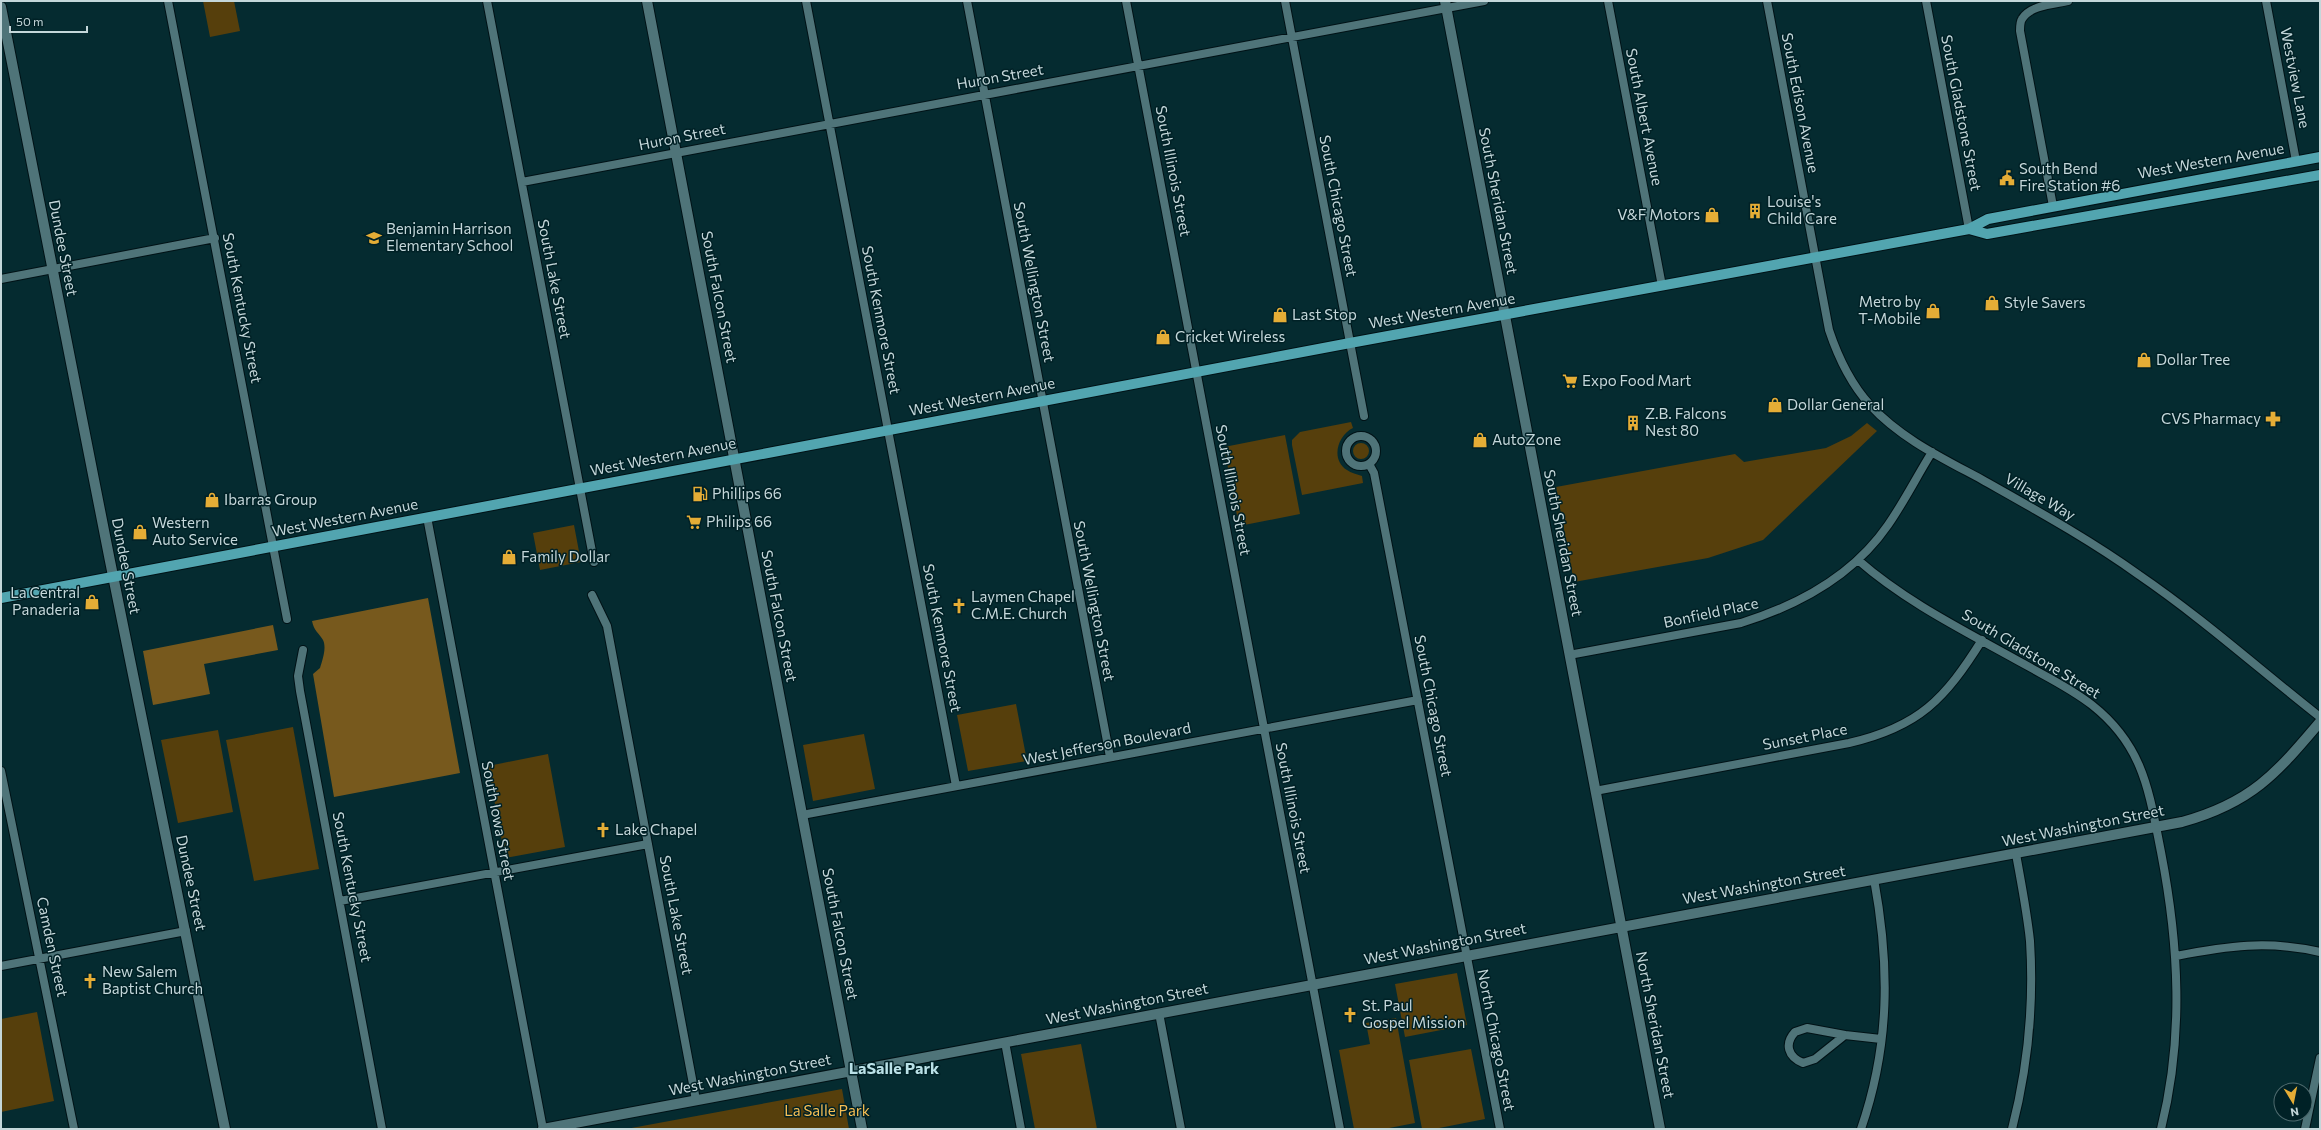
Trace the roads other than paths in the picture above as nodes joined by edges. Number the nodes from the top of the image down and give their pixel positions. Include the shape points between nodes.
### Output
1 (168, 1) edge
2 (487, 1) edge
3 (647, 1) edge
4 (806, 1) edge
5 (966, 1) edge
6 (1126, 1) edge
7 (1285, 1) edge
8 (1484, 1) edge
9 (1608, 1) edge
10 (1767, 1) edge
11 (1926, 1) edge
12 (2068, 1) edge
13 (2266, 1) edge
14 (1445, 5) edge
15 (1, 8) edge
16 (1292, 38) junction
17 (1138, 65) junction
18 (984, 94) junction
19 (830, 123) junction
20 (676, 152) junction
21 (2320, 157) edge
22 (2296, 161) junction
23 (2320, 175) edge
24 (522, 182) junction
25 (2053, 206) junction
26 (1969, 230) junction
27 (215, 238) junction
28 (1815, 257) junction
29 (52, 269) junction
30 (1, 278) edge
31 (1662, 286) junction
32 (1505, 315) junction
33 (1350, 343) junction
34 (1197, 372) junction
35 (1042, 401) junction
36 (1364, 416) dead end
37 (888, 430) junction
38 (1932, 452) junction
39 (734, 459) junction
40 (1369, 464) dead end
41 (580, 488) junction
42 (427, 517) junction
43 (273, 547) junction
44 (1858, 560) junction
45 (594, 562) dead end
46 (113, 577) junction
47 (592, 595) dead end
48 (1, 598) edge
49 (287, 620) dead end
50 (1982, 640) junction
51 (303, 650) dead end
52 (1569, 655) junction
53 (1418, 700) junction
54 (2320, 717) edge
55 (2320, 722) edge
56 (1263, 729) junction
57 (1110, 757) junction
58 (1, 771) edge
59 (956, 786) junction
60 (1595, 791) junction
61 (802, 815) junction
62 (2156, 828) junction
63 (648, 844) junction
64 (2016, 854) junction
65 (494, 874) junction
66 (1874, 879) junction
67 (340, 901) junction
68 (1621, 926) junction
69 (186, 932) junction
70 (2320, 952) edge
71 (1466, 956) junction
72 (2176, 956) junction
73 (40, 959) junction
74 (1, 966) edge
75 (1312, 984) junction
76 (1159, 1013) junction
77 (1845, 1035) junction
78 (1881, 1039) junction
79 (1005, 1042) junction
80 (2320, 1058) edge
81 (851, 1071) junction
82 (696, 1100) junction
83 (74, 1129) edge
84 (225, 1129) edge
85 (382, 1129) edge
86 (543, 1129) edge
87 (862, 1129) edge
88 (1021, 1129) edge
89 (1181, 1129) edge
90 (1340, 1129) edge
91 (1500, 1129) edge
92 (1660, 1129) edge
93 (1861, 1129) edge
94 (2012, 1129) edge
95 (2160, 1129) edge
96 (2305, 1129) edge

1 - 27 street, South Kentucky Street
2 - 24 street, South Lake Street
3 - 20 street, South Falcon Street
4 - 19 street, South Kenmore Street
5 - 18 street, South Wellington Street
6 - 17 street, South Illinois Street
7 - 16 street, South Chicago Street
8 - 14 street, Huron Street
9 - 31 street, South Albert Avenue
10 - 28 street, South Edison Avenue
11 - 26 street, South Gladstone Street
12 - 25 street via 2028,12 2022,19 2020,31
13 - 22 street, Westview Lane
14 - 16 street, Huron Street
14 - 32 street, South Sheridan Street
15 - 29 street, Dundee Street
16 - 17 street, Huron Street
16 - 33 street, South Chicago Street
17 - 18 street, Huron Street
17 - 34 street, South Illinois Street
18 - 19 street, Huron Street
18 - 35 street, South Wellington Street
19 - 20 street, Huron Street
19 - 37 street, South Kenmore Street
20 - 24 street, Huron Street
20 - 39 street, South Falcon Street
21 - 22 main road, West Western Avenue
22 - 25 main road, West Western Avenue
23 - 26 main road, West Western Avenue via 1987,234
24 - 41 street, South Lake Street
25 - 26 main road, West Western Avenue via 1988,219
26 - 28 main road, West Western Avenue
27 - 29 street
27 - 43 street, South Kentucky Street
28 - 31 main road, West Western Avenue
28 - 38 street, Village Way via 1829,330 1846,372 1870,405 1886,420
29 - 30 street
29 - 46 street, Dundee Street
31 - 32 main road, West Western Avenue
32 - 33 main road, West Western Avenue
32 - 52 street, South Sheridan Street
33 - 34 main road, West Western Avenue
33 - 36 street, South Chicago Street
34 - 35 main road, West Western Avenue
34 - 56 street, South Illinois Street
35 - 37 main road, West Western Avenue
35 - 57 street, South Wellington Street
37 - 39 main road, West Western Avenue
37 - 59 street, South Kenmore Street
38 - 44 street, Bonfield Place via 1888,526
38 - 54 street, Village Way via 2049,518 2139,574
39 - 41 main road, West Western Avenue
39 - 61 street, South Falcon Street
40 - 53 street, South Chicago Street via 1374,473
41 - 42 main road, West Western Avenue
41 - 45 street, South Lake Street
42 - 43 main road, West Western Avenue
42 - 65 street, South Iowa Street
43 - 46 main road, West Western Avenue
43 - 49 street, South Kentucky Street
44 - 50 street, South Gladstone Street via 1892,588
44 - 52 street, Bonfield Place via 1821,589 1769,614 1712,629
46 - 48 main road, West Western Avenue
46 - 69 street, Dundee Street
47 - 63 street, South Lake Street via 607,626
50 - 60 street, Sunset Place via 1952,685 1939,698 1916,716 1886,732 1849,743
50 - 62 street, South Gladstone Street via 2070,690 2107,718 2122,735 2142,770
51 - 67 street, South Kentucky Street via 298,676 300,691
52 - 60 street, South Sheridan Street
53 - 56 street, West Jefferson Boulevard
53 - 71 street, South Chicago Street
55 - 62 street, West Washington Street via 2286,762 2252,792 2208,815
56 - 57 street, West Jefferson Boulevard
56 - 75 street, South Illinois Street
57 - 59 street, West Jefferson Boulevard
58 - 73 street, Camden Street
59 - 61 street, West Jefferson Boulevard
60 - 68 street, South Sheridan Street
61 - 81 street, South Falcon Street
62 - 64 street, West Washington Street
62 - 72 street, South Gladstone Street via 2170,898
63 - 65 street
63 - 82 street, South Lake Street
64 - 66 street, West Washington Street
64 - 94 street via 2030,940 2032,987 2026,1062
65 - 67 street
65 - 86 street, South Iowa Street
66 - 68 street, West Washington Street
66 - 78 street via 1886,968
67 - 85 street, South Kentucky Street
68 - 71 street, West Washington Street
68 - 92 street, North Sheridan Street
69 - 73 street
69 - 84 street, Dundee Street
70 - 72 street via 2278,944 2252,944
71 - 75 street, West Washington Street
71 - 91 street, North Chicago Street
72 - 95 street, South Gladstone Street via 2176,1038
73 - 74 street
73 - 83 street, Camden Street
75 - 76 street, West Washington Street
75 - 90 street, South Illinois Street
76 - 79 street, West Washington Street
76 - 89 street
77 - 77 street via 1809,1063 1797,1061 1788,1048 1791,1036 1801,1029
77 - 78 street
78 - 93 street via 1871,1095
79 - 81 street, West Washington Street
79 - 88 street
80 - 96 street
81 - 82 street, West Washington Street
81 - 87 street, South Falcon Street
82 - 86 street, West Washington Street

